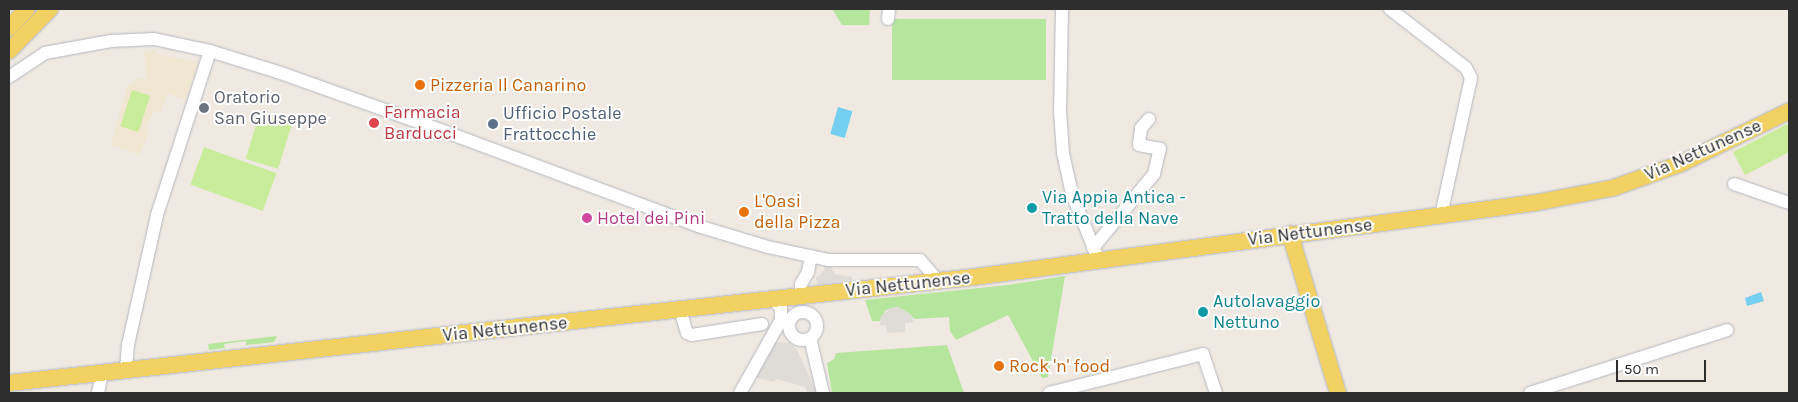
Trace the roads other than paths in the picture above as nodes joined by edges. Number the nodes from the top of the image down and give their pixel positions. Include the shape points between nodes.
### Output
1 (27, 9) edge
2 (50, 9) edge
3 (1062, 9) edge
4 (1390, 9) edge
5 (9, 28) edge
6 (9, 51) edge
7 (210, 51) junction
8 (9, 77) edge
9 (1789, 110) edge
10 (1149, 119) dead end
11 (1734, 184) dead end
12 (1789, 203) edge
13 (1441, 216) junction
14 (1290, 234) junction
15 (1096, 254) junction
16 (811, 256) junction
17 (938, 281) junction
18 (807, 294) junction
19 (769, 299) junction
20 (680, 310) junction
21 (762, 324) dead end
22 (817, 324) junction
23 (1727, 330) dead end
24 (810, 338) junction
25 (126, 371) junction
26 (102, 373) junction
27 (9, 383) edge
28 (98, 393) edge
29 (740, 393) edge
30 (823, 393) edge
31 (1049, 393) edge
32 (1216, 393) edge
33 (1338, 393) edge
34 (1530, 393) edge

1 - 5 main road
2 - 6 main road
3 - 15 street via 1060,111 1063,153 1070,187
4 - 13 street via 1466,68 1471,78
7 - 8 street via 154,39 93,43 45,53
7 - 16 street via 399,115 698,226
7 - 25 street via 157,216 128,345
9 - 13 main road, Via Nettunense via 1680,164 1613,188
10 - 15 street via 1141,128 1139,145 1160,149 1154,174
11 - 12 street
13 - 14 main road, Via Nettunense
14 - 15 main road, Via Nettunense
14 - 33 main road
15 - 17 main road, Via Nettunense
16 - 17 street via 828,260 920,260
16 - 18 street via 808,272 801,284
17 - 18 main road, Via Nettunense
18 - 19 main road, Via Nettunense
18 - 22 street
19 - 20 main road, Via Nettunense
19 - 29 street via 781,309 782,320
20 - 21 street via 687,333 692,335
20 - 25 main road, Via Nettunense
22 - 24 street via 816,332
22 - 24 street via 813,315 804,311 795,314 789,322 792,335 801,340
23 - 34 street
24 - 30 street
25 - 26 main road, Via Nettunense
26 - 27 main road, Via Nettunense
26 - 28 street
31 - 32 street via 1203,354

